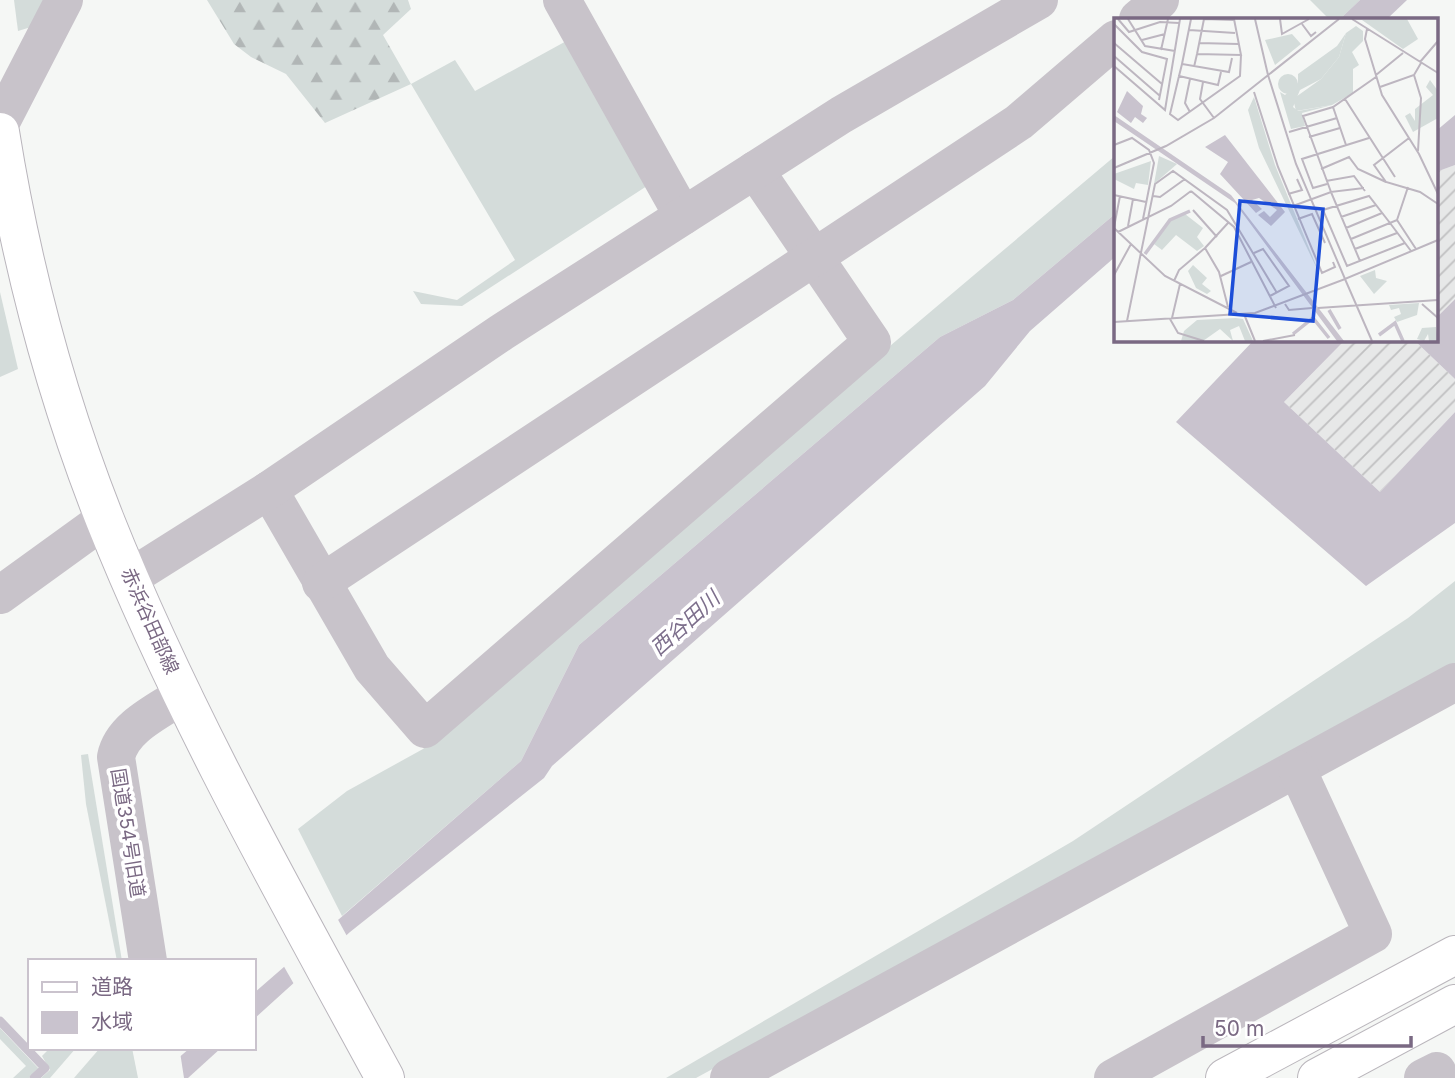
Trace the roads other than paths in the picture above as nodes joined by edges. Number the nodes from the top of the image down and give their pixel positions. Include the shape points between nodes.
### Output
1 (64, 0) edge
2 (562, 0) edge
3 (1040, 0) edge
4 (1160, 0) edge
5 (1139, 18) edge
6 (1114, 39) edge
7 (0, 124) edge
8 (0, 132) edge
9 (755, 170) junction
10 (4, 176) edge
11 (683, 216) junction
12 (814, 257) junction
13 (268, 490) junction
14 (105, 519) junction
15 (131, 578) junction
16 (321, 583) junction
17 (0, 594) edge
18 (1455, 683) edge
19 (183, 695) junction
20 (1297, 769) junction
21 (1455, 955) edge
22 (148, 959) edge
23 (1455, 1003) edge
24 (385, 1078) edge
25 (729, 1078) edge
26 (1113, 1078) edge
27 (1225, 1078) edge
28 (1317, 1078) edge
29 (1423, 1078) edge
30 (1440, 1078) edge

1 - 7 street
2 - 11 street
3 - 9 street
4 - 5 street
6 - 12 street via 1019,122
8 - 10 main road, 赤浜谷田部線
9 - 11 street
9 - 12 street
10 - 14 main road, 赤浜谷田部線 via 51,355
11 - 13 street
12 - 16 street
12 - 16 street via 872,342 425,729 372,668
13 - 15 street
13 - 16 street
14 - 15 main road, 赤浜谷田部線
14 - 17 street
15 - 19 main road, 赤浜谷田部線
18 - 20 street
19 - 22 street, 国道354号旧道 via 128,732 116,757
19 - 24 main road, 赤浜谷田部線
20 - 25 street
20 - 26 street via 1373,934
21 - 27 main road
23 - 28 main road
29 - 30 street via 1437,1070

